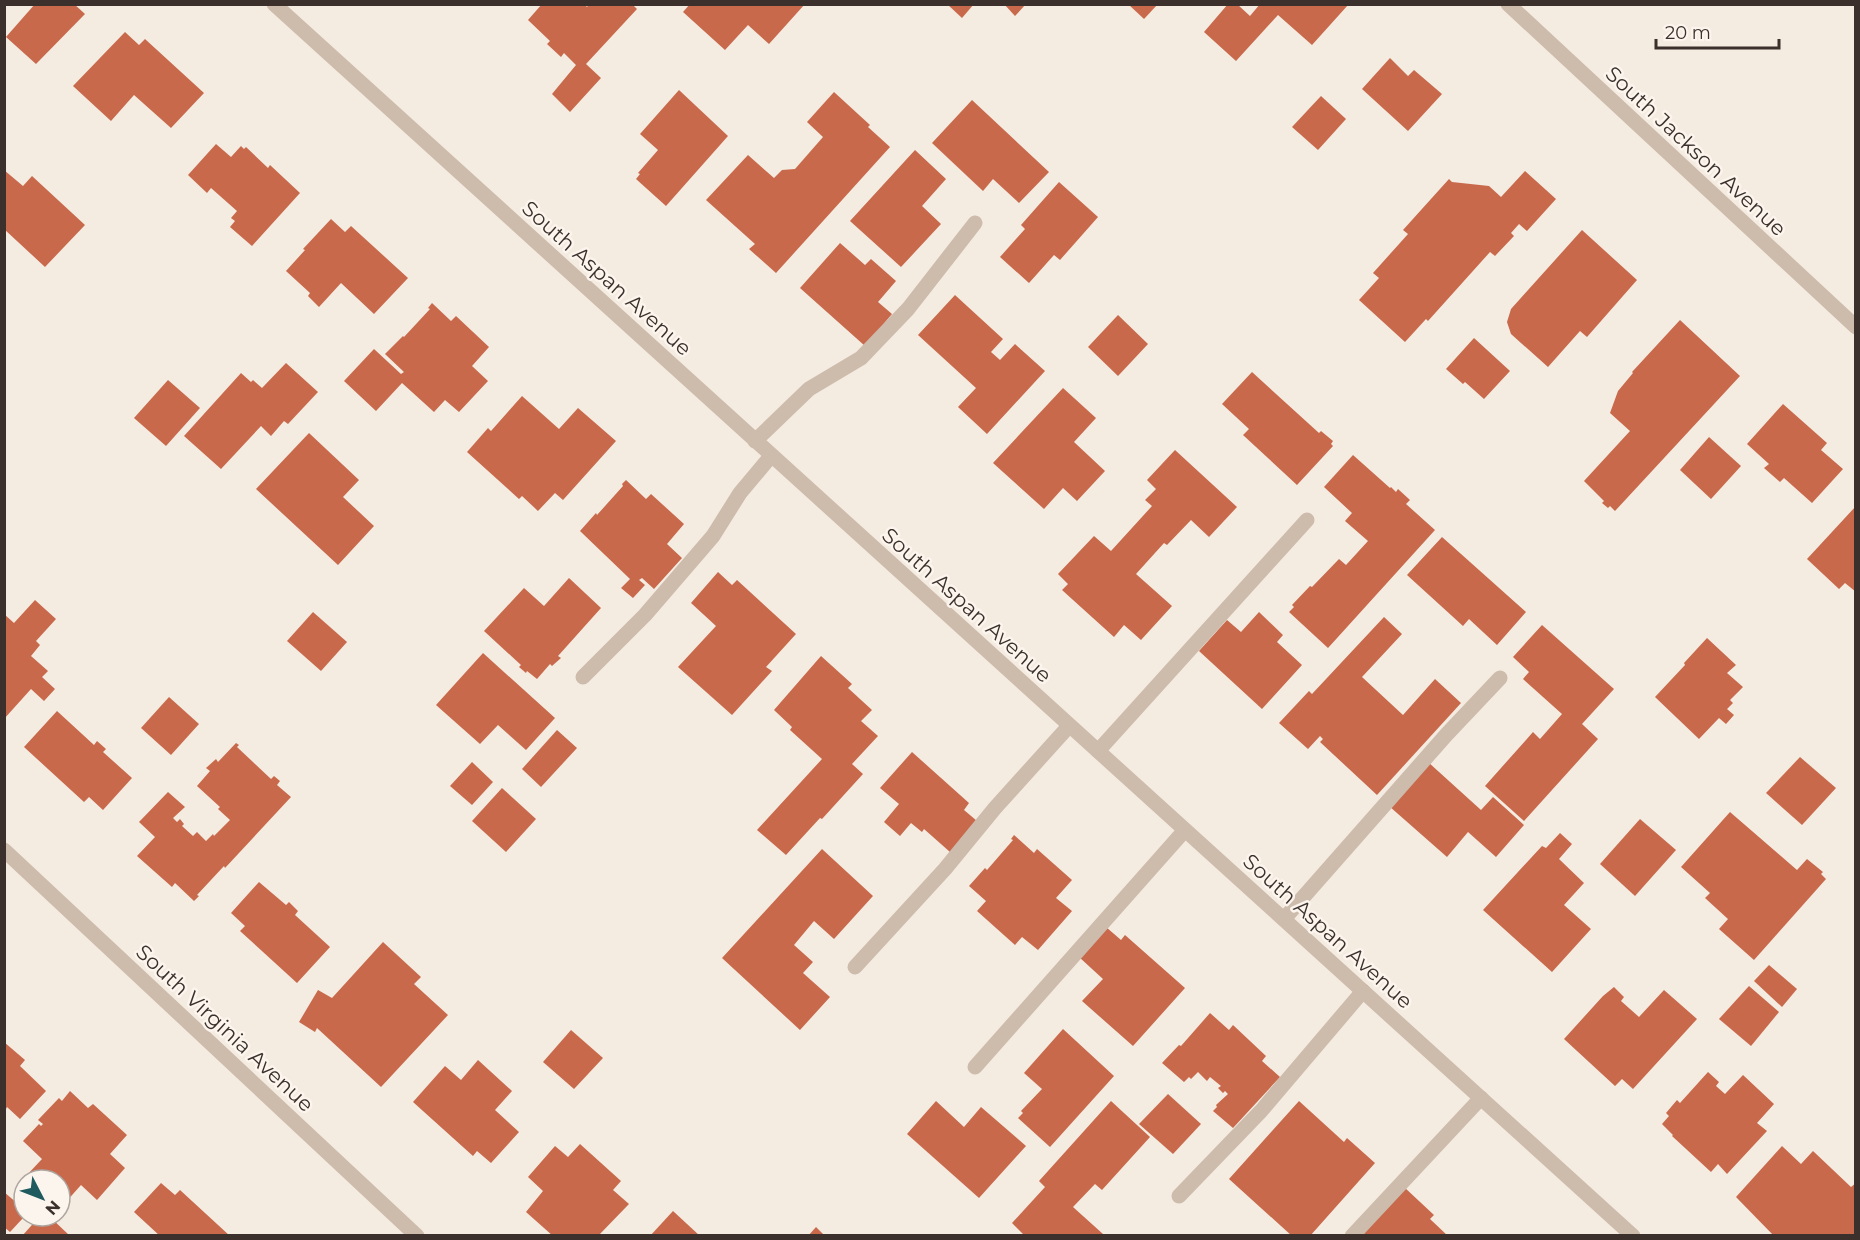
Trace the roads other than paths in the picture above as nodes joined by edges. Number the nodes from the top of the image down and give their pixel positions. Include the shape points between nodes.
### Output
1 (274, 4) edge
2 (1508, 4) edge
3 (975, 223) dead end
4 (1856, 327) edge
5 (755, 441) junction
6 (771, 456) junction
7 (1307, 519) dead end
8 (583, 677) dead end
9 (1500, 678) dead end
10 (1069, 726) junction
11 (1098, 751) junction
12 (1185, 830) junction
13 (4, 850) edge
14 (1284, 919) junction
15 (855, 967) dead end
16 (1363, 991) junction
17 (975, 1067) dead end
18 (1481, 1098) junction
19 (1179, 1196) dead end
20 (417, 1236) edge
21 (1352, 1236) edge
22 (1633, 1236) edge

1 - 5 street, South Aspan Avenue
2 - 4 street, South Jackson Avenue
3 - 5 street via 908,309 861,358 809,388
5 - 6 street, South Aspan Avenue
6 - 8 street via 740,493 714,536 645,615
6 - 10 street, South Aspan Avenue
7 - 11 street
9 - 14 street
10 - 11 street, South Aspan Avenue
10 - 15 street
11 - 12 street, South Aspan Avenue
12 - 14 street, South Aspan Avenue
12 - 17 street
13 - 20 street, South Virginia Avenue
14 - 16 street, South Aspan Avenue
16 - 18 street, South Aspan Avenue
16 - 19 street via 1261,1111
18 - 21 street
18 - 22 street, South Aspan Avenue

